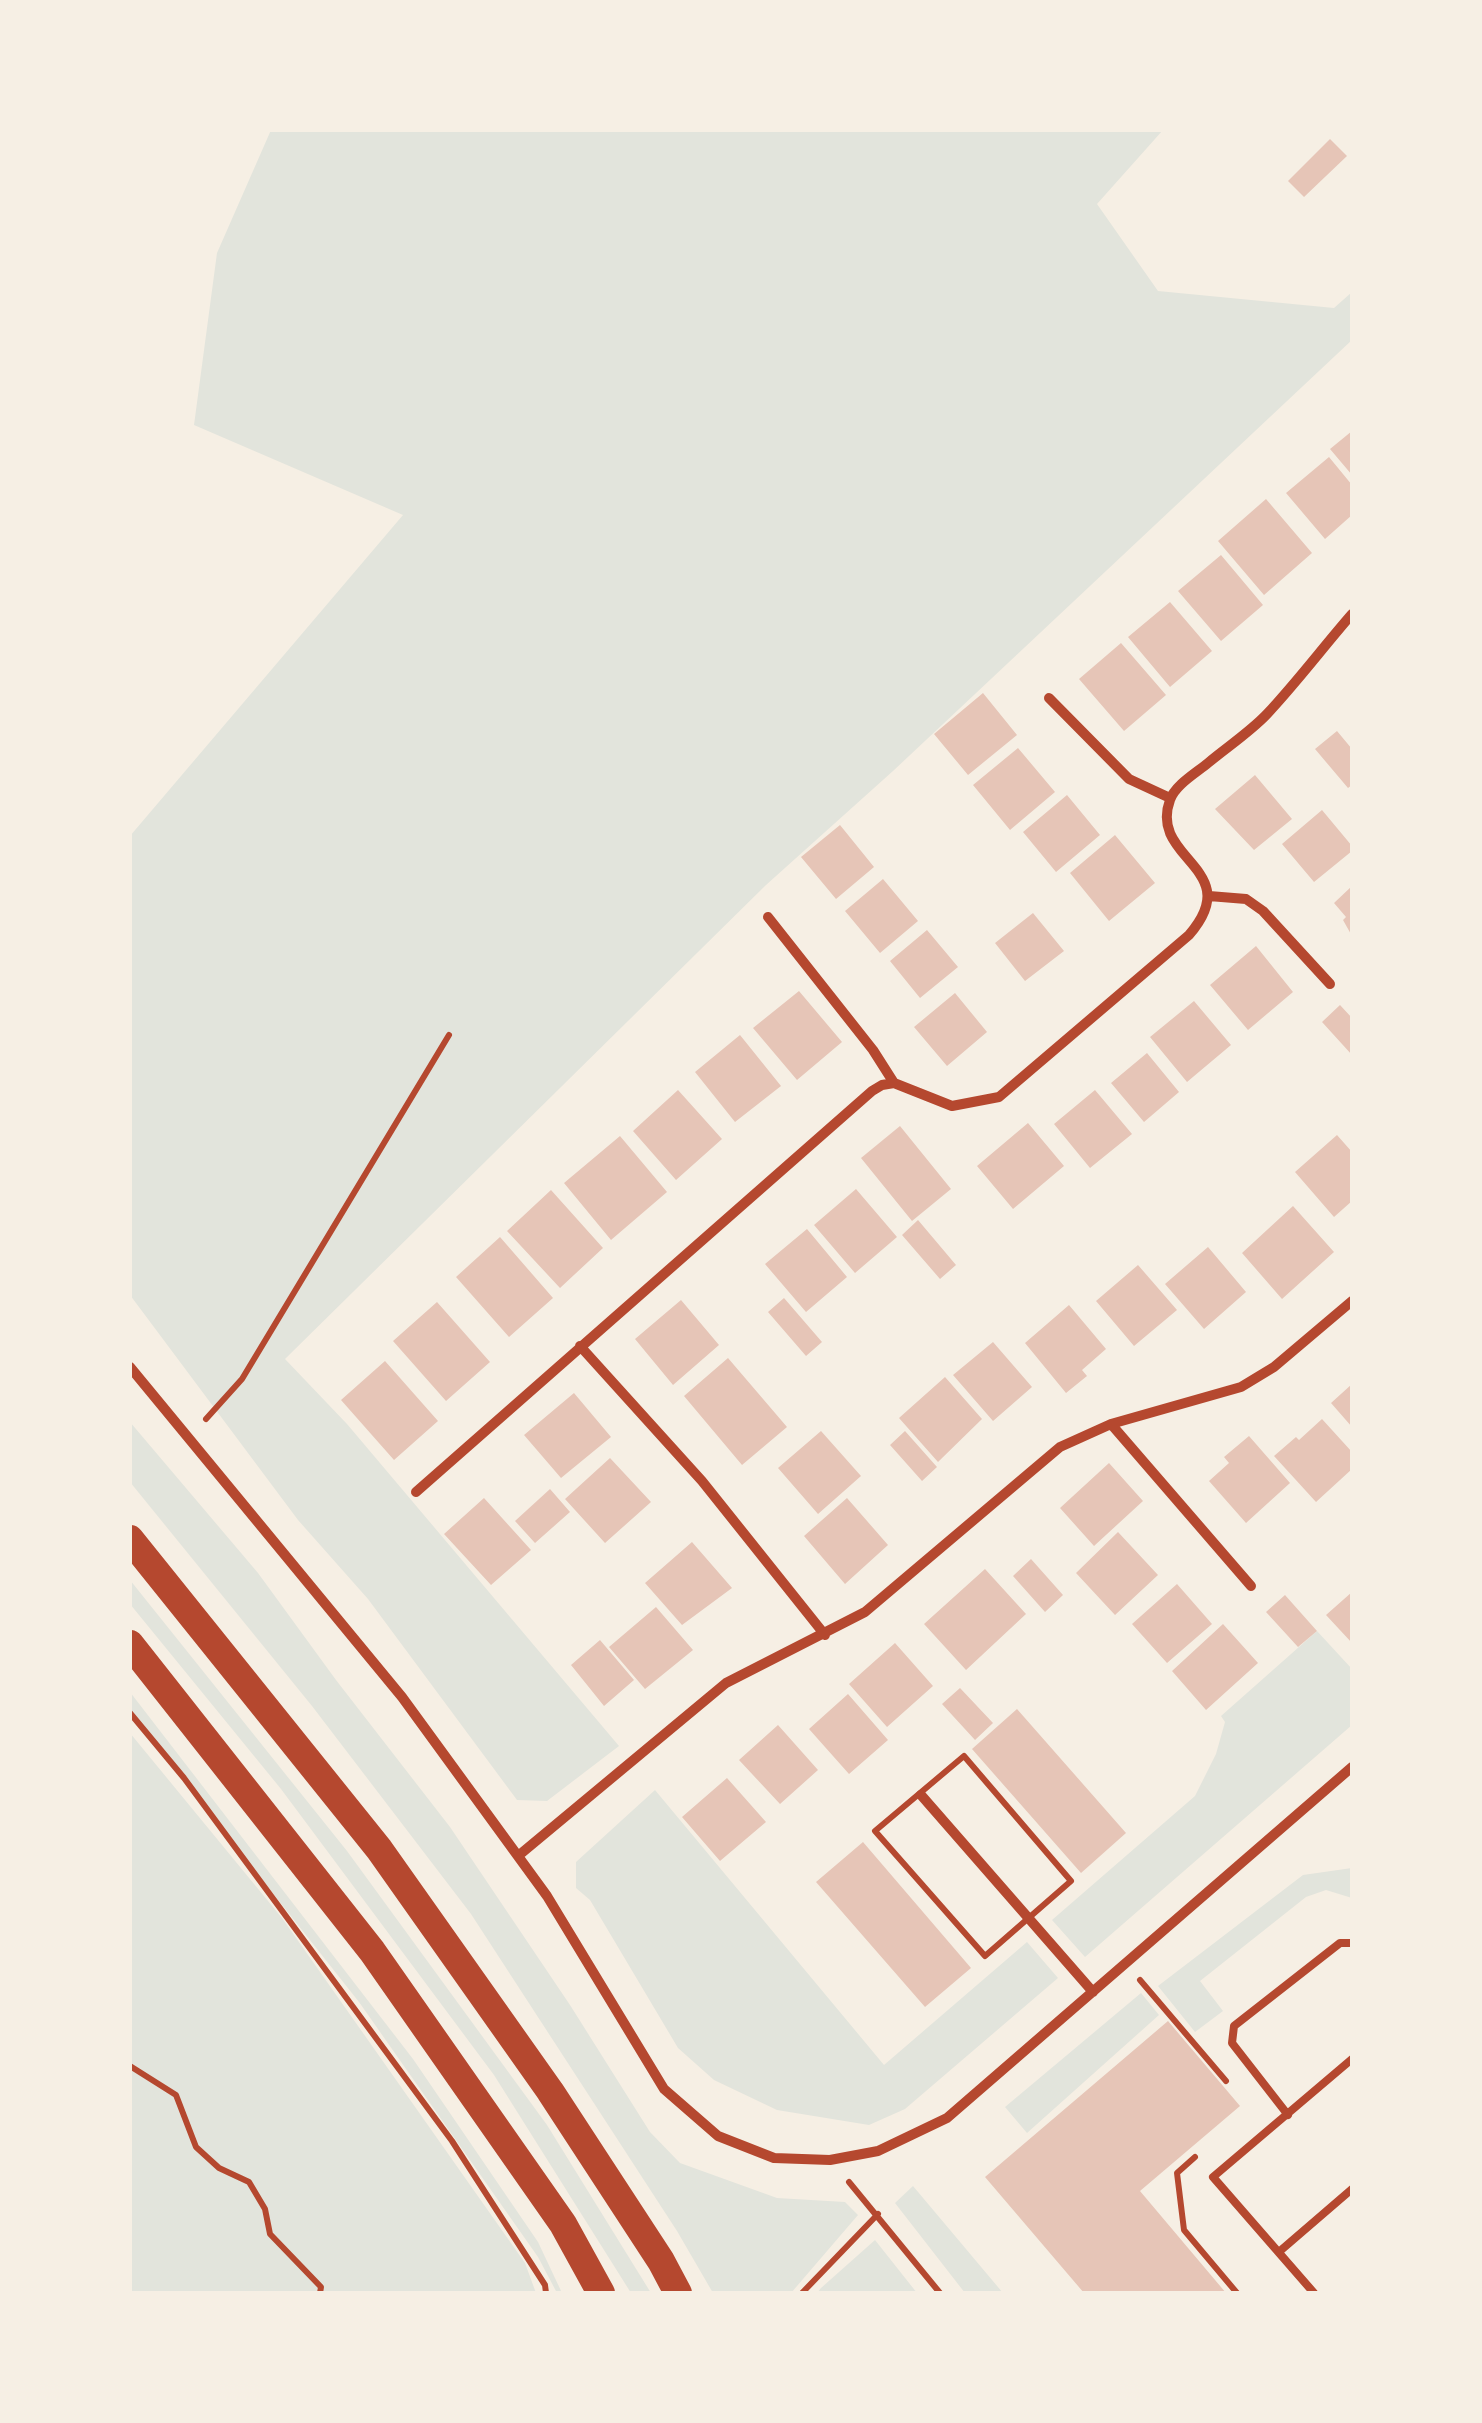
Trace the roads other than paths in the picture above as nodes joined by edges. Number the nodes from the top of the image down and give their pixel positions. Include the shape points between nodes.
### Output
1 (1352, 614) edge
2 (1049, 698) dead end
3 (1170, 798) junction
4 (1209, 896) junction
5 (768, 916) dead end
6 (1330, 984) dead end
7 (894, 1084) junction
8 (1352, 1302) edge
9 (580, 1346) junction
10 (130, 1367) edge
11 (1111, 1424) junction
12 (416, 1492) dead end
13 (130, 1539) edge
14 (1251, 1586) dead end
15 (825, 1635) junction
16 (130, 1644) edge
17 (1352, 1766) edge
18 (921, 1795) dead end
19 (518, 1856) junction
20 (1352, 1942) edge
21 (1093, 1992) junction
22 (1352, 2059) edge
23 (1288, 2114) junction
24 (1352, 2189) edge
25 (1280, 2250) junction
26 (599, 2292) edge
27 (678, 2293) edge
28 (1314, 2293) edge

1 - 3 street via 1266,716
2 - 3 street via 1129,779
3 - 4 street via 1170,833
4 - 6 street via 1246,899 1263,911
4 - 7 street via 1206,916 1188,935 999,1098 952,1106
5 - 7 street
7 - 9 street via 872,1091
8 - 11 street via 1241,1387
9 - 12 street
9 - 15 street
10 - 19 street via 402,1698
11 - 14 street
11 - 15 street via 1060,1447 865,1612
13 - 27 highway via 379,1849 550,2091
15 - 19 street via 726,1683
16 - 26 highway via 372,1952 562,2224
17 - 21 street
18 - 21 street
19 - 21 street via 664,2089 718,2136 774,2158 830,2160 878,2151 947,2118
20 - 23 lane via 1340,1942 1234,2026 1232,2043
22 - 23 lane
23 - 25 lane via 1213,2177
24 - 25 lane
25 - 28 lane

